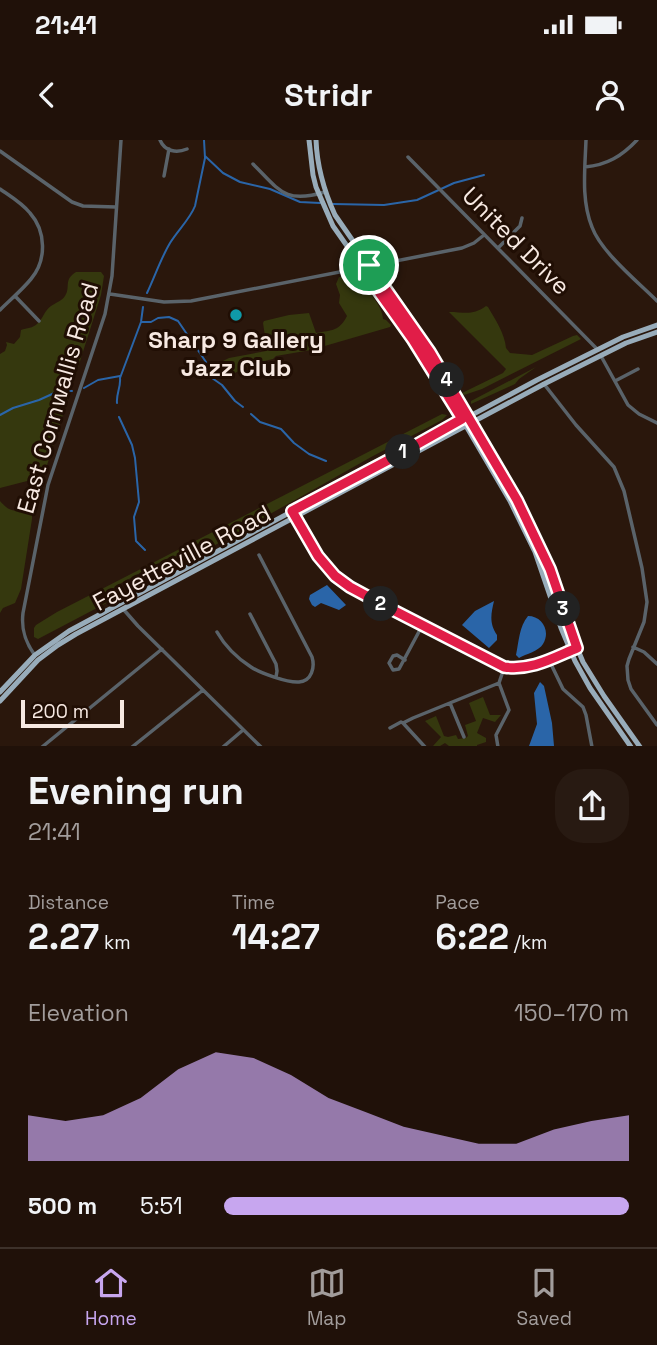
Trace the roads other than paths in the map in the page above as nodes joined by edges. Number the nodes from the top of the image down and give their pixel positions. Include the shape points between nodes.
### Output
1 (121, 140) edge
2 (160, 140) edge
3 (309, 140) edge
4 (316, 140) edge
5 (586, 140) edge
6 (637, 140) edge
7 (169, 149) junction
8 (187, 149) dead end
9 (0, 151) edge
10 (408, 157) dead end
11 (253, 164) dead end
12 (585, 167) junction
13 (164, 176) dead end
14 (1, 190) edge
15 (322, 193) junction
16 (116, 207) junction
17 (522, 218) dead end
18 (484, 235) junction
19 (498, 248) junction
20 (369, 265) junction
21 (361, 267) junction
22 (110, 294) junction
23 (15, 296) junction
24 (657, 301) edge
25 (0, 310) edge
26 (39, 321) dead end
27 (657, 324) edge
28 (657, 332) edge
29 (599, 353) junction
30 (638, 369) dead end
31 (615, 381) junction
32 (544, 384) junction
33 (465, 418) junction
34 (657, 423) edge
35 (469, 424) junction
36 (294, 514) junction
37 (259, 555) dead end
38 (123, 608) junction
39 (250, 614) dead end
40 (422, 626) junction
41 (216, 632) dead end
42 (633, 647) junction
43 (162, 649) junction
44 (574, 649) junction
45 (37, 657) junction
46 (405, 660) junction
47 (549, 660) junction
48 (657, 664) edge
49 (504, 667) junction
50 (275, 677) junction
51 (499, 683) junction
52 (203, 690) junction
53 (0, 692) edge
54 (0, 701) edge
55 (450, 703) junction
56 (403, 723) junction
57 (657, 725) edge
58 (390, 728) dead end
59 (243, 729) junction
60 (464, 737) dead end
61 (42, 746) edge
62 (133, 746) edge
63 (224, 746) edge
64 (260, 746) edge
65 (424, 746) edge
66 (498, 746) edge
67 (592, 746) edge
68 (630, 746) edge
69 (639, 746) edge

1 - 16 street, East Cornwallis Road
2 - 7 street
3 - 15 main road via 313,175
4 - 15 main road
5 - 12 street
6 - 12 street via 616,159
7 - 8 street
7 - 13 street
9 - 16 street via 72,202
10 - 18 street, United Drive
11 - 15 street via 284,194
12 - 24 street via 593,231
14 - 23 street via 32,215 42,240 36,272
15 - 20 main road
15 - 21 main road via 333,226
16 - 22 street, East Cornwallis Road
17 - 19 street
18 - 19 street, United Drive
18 - 20 street via 462,248
19 - 29 street, United Drive
20 - 21 street
20 - 33 main road via 421,339
21 - 22 street via 178,302
21 - 33 main road
22 - 45 street, East Cornwallis Road via 41,513 22,619 25,639
23 - 25 street
23 - 26 street
27 - 29 main road, Fayetteville Road via 623,337
28 - 29 main road, Fayetteville Road
29 - 31 street, United Drive
29 - 32 main road, Fayetteville Road
29 - 33 main road, Fayetteville Road
30 - 31 street
31 - 34 street, United Drive via 631,408
32 - 35 main road, Fayetteville Road
32 - 42 street via 614,467 624,491 647,601
33 - 35 main road
33 - 36 main road, Fayetteville Road
35 - 36 main road, Fayetteville Road
35 - 44 main road via 525,530
36 - 38 main road, Fayetteville Road
36 - 40 street via 335,576
36 - 45 main road, Fayetteville Road via 69,631
37 - 50 street via 314,664 310,675 300,682
38 - 43 street
38 - 45 main road, Fayetteville Road
39 - 50 street via 276,664
40 - 46 street
40 - 49 street
41 - 50 street via 244,662
42 - 48 street
42 - 57 street via 627,666 631,689
43 - 52 street
43 - 61 street
44 - 47 street
44 - 68 main road via 590,688
44 - 69 main road
45 - 53 main road, Fayetteville Road
45 - 54 main road, Fayetteville Road
46 - 46 street via 397,655 389,663 393,670 399,669
47 - 49 street via 530,668
47 - 67 street via 563,689 583,707
49 - 51 street
51 - 55 street
51 - 66 street via 509,710 495,735
52 - 59 street
52 - 62 street
55 - 56 street
55 - 60 street
56 - 58 street
56 - 65 street
59 - 63 street
59 - 64 street

